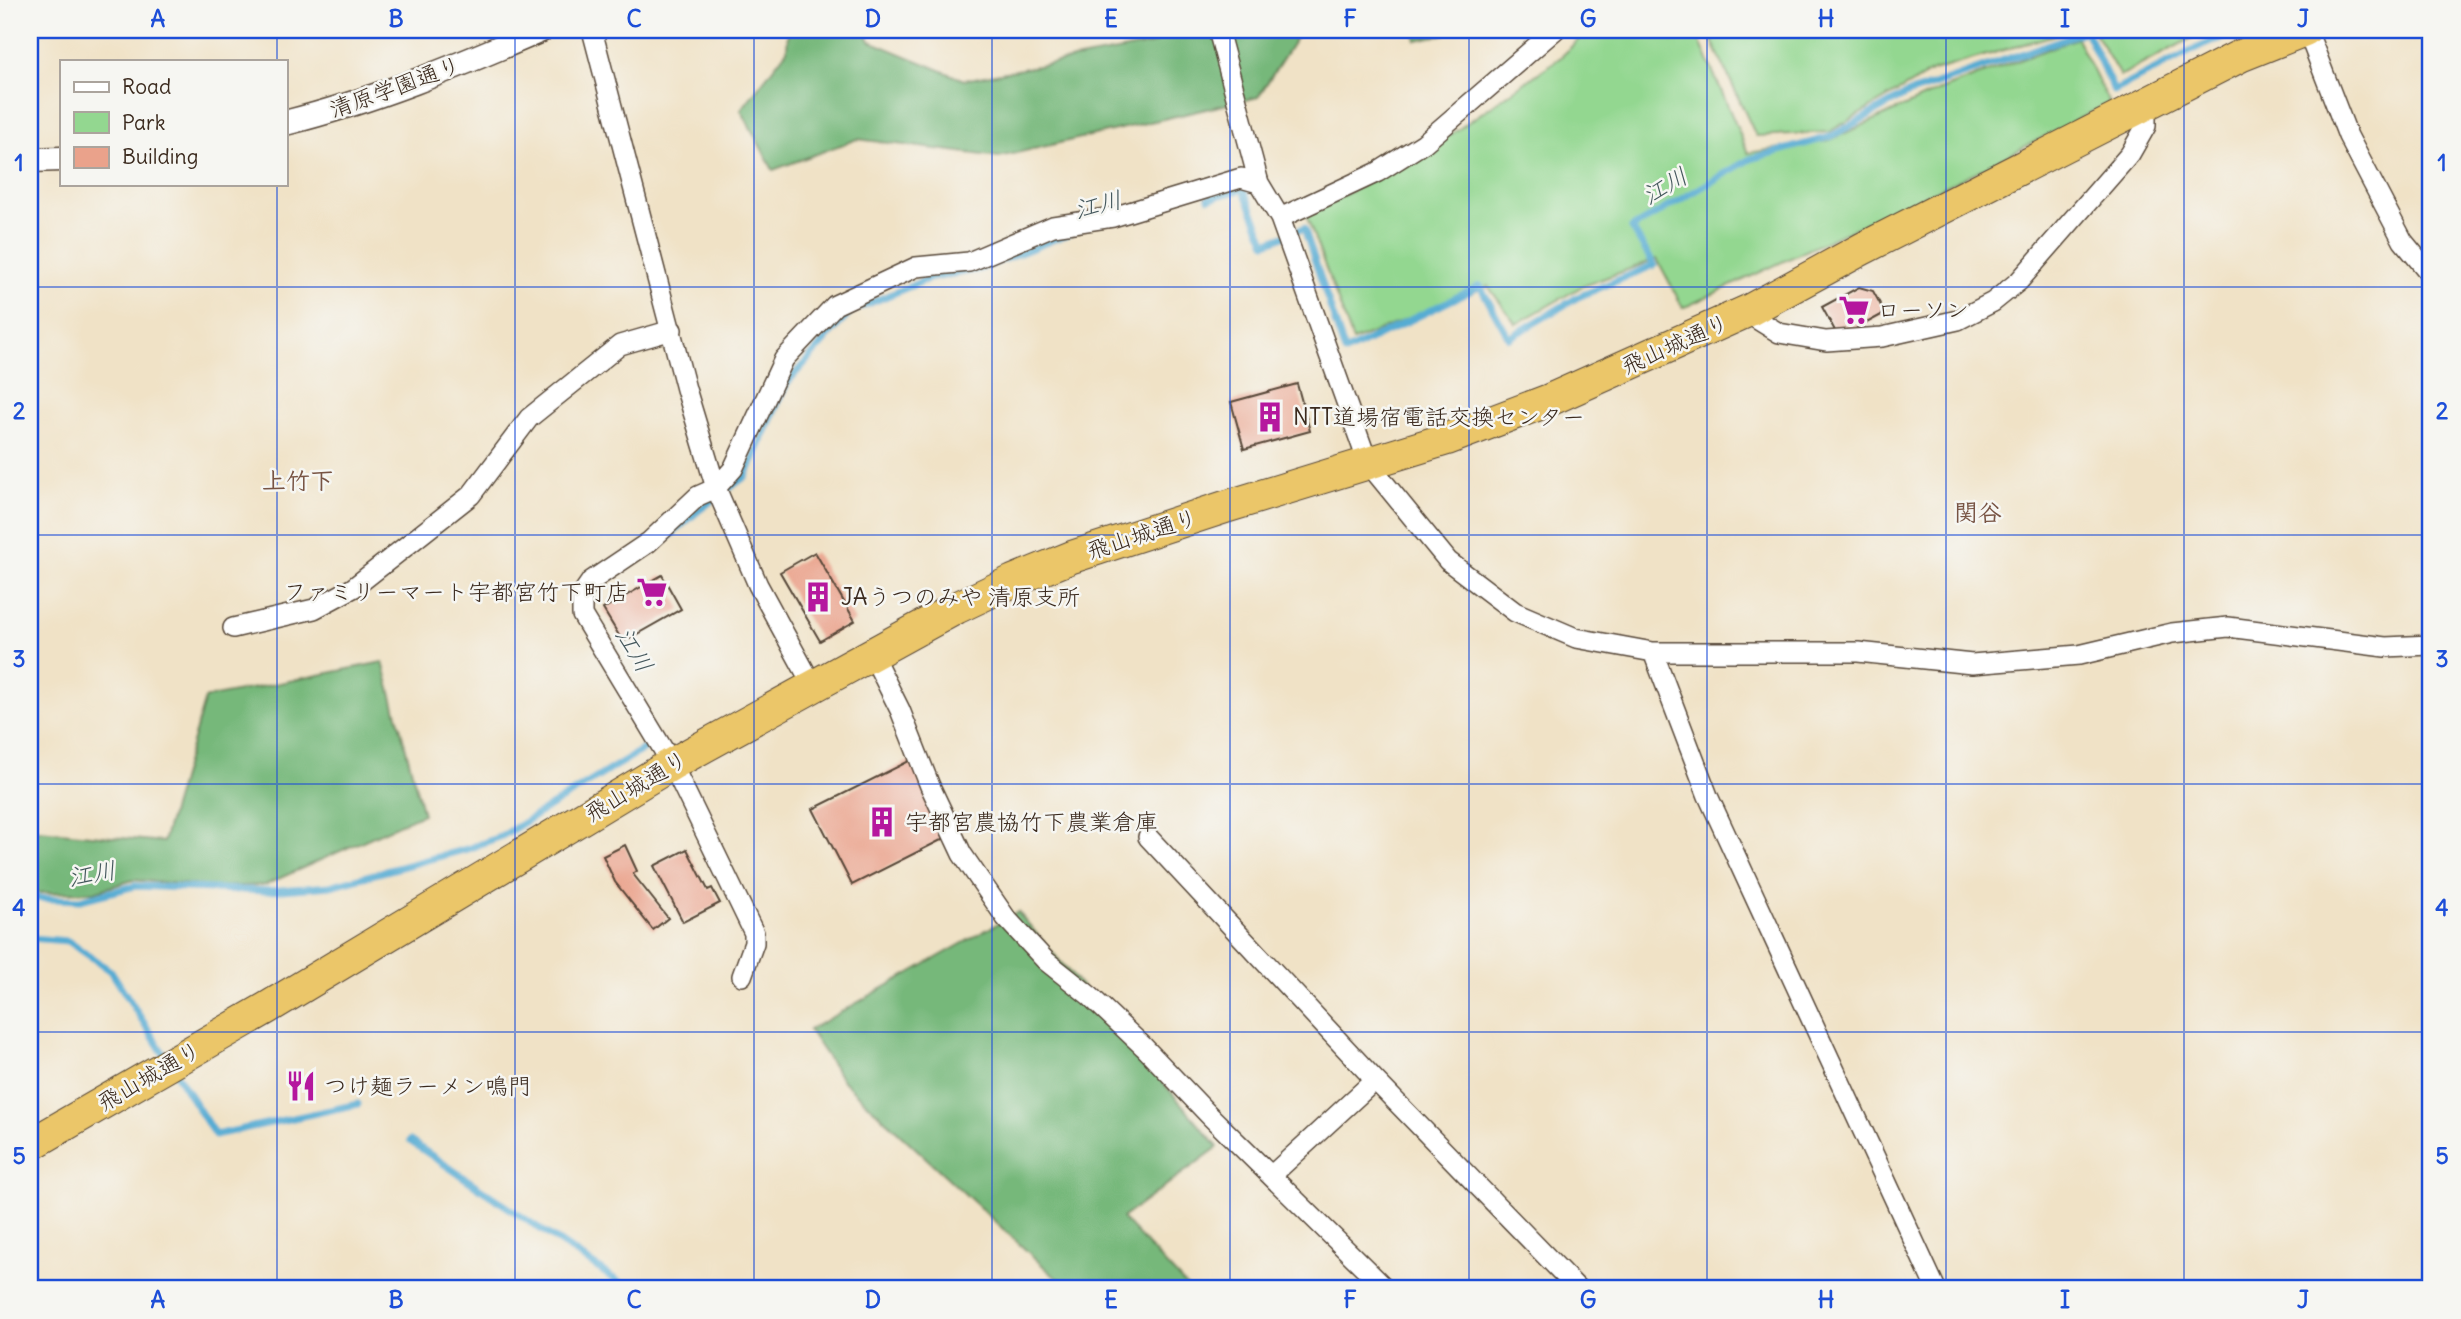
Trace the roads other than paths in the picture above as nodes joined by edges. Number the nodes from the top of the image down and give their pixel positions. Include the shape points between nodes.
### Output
1 (541, 30) edge
2 (592, 30) edge
3 (1218, 30) edge
4 (1555, 30) edge
5 (2306, 30) edge
6 (2146, 105) junction
7 (287, 122) edge
8 (60, 159) edge
9 (30, 160) edge
10 (1259, 183) junction
11 (1280, 218) junction
12 (2431, 275) edge
13 (1750, 310) junction
14 (673, 330) junction
15 (1368, 463) junction
16 (716, 488) junction
17 (233, 628) dead end
18 (2431, 645) edge
19 (1653, 652) junction
20 (872, 654) junction
21 (813, 686) junction
22 (672, 764) junction
23 (1148, 837) dead end
24 (742, 976) dead end
25 (1375, 1080) junction
26 (30, 1145) edge
27 (1272, 1175) junction
28 (1566, 1285) edge
29 (1386, 1289) edge
30 (1936, 1289) edge

1 - 7 street, 清原学園通り via 329,112
2 - 14 street
3 - 10 street
4 - 11 street via 1424,142 1378,172
5 - 6 highway, 飛山城通り via 2240,56
5 - 12 street via 2354,148 2403,241
6 - 13 highway, 飛山城通り
6 - 13 street via 2146,126 2130,154 2019,281 1993,302 1958,320 1882,337 1826,341 1779,334
8 - 9 street
10 - 11 street
10 - 16 street via 1241,178 1113,217 1053,226 969,262 916,267 835,305 784,359 733,469
11 - 15 street
13 - 15 highway, 飛山城通り via 1547,401
14 - 16 street
14 - 17 street via 620,345 529,418 471,495 353,588 314,609
15 - 19 street via 1448,561 1515,612 1576,638
15 - 20 highway, 飛山城通り via 1072,557 1002,586
16 - 21 street via 758,585
16 - 22 street via 698,496 649,542 591,581 582,594 582,615
18 - 19 street via 2385,647 2228,627 2172,633 2079,655 1972,664 1858,652
19 - 30 street via 1708,796
20 - 21 highway, 飛山城通り
20 - 27 street via 962,854 1006,918
21 - 22 highway, 飛山城通り
22 - 24 street via 754,933
22 - 26 highway, 飛山城通り
23 - 25 street
25 - 27 street
25 - 28 street
27 - 29 street

